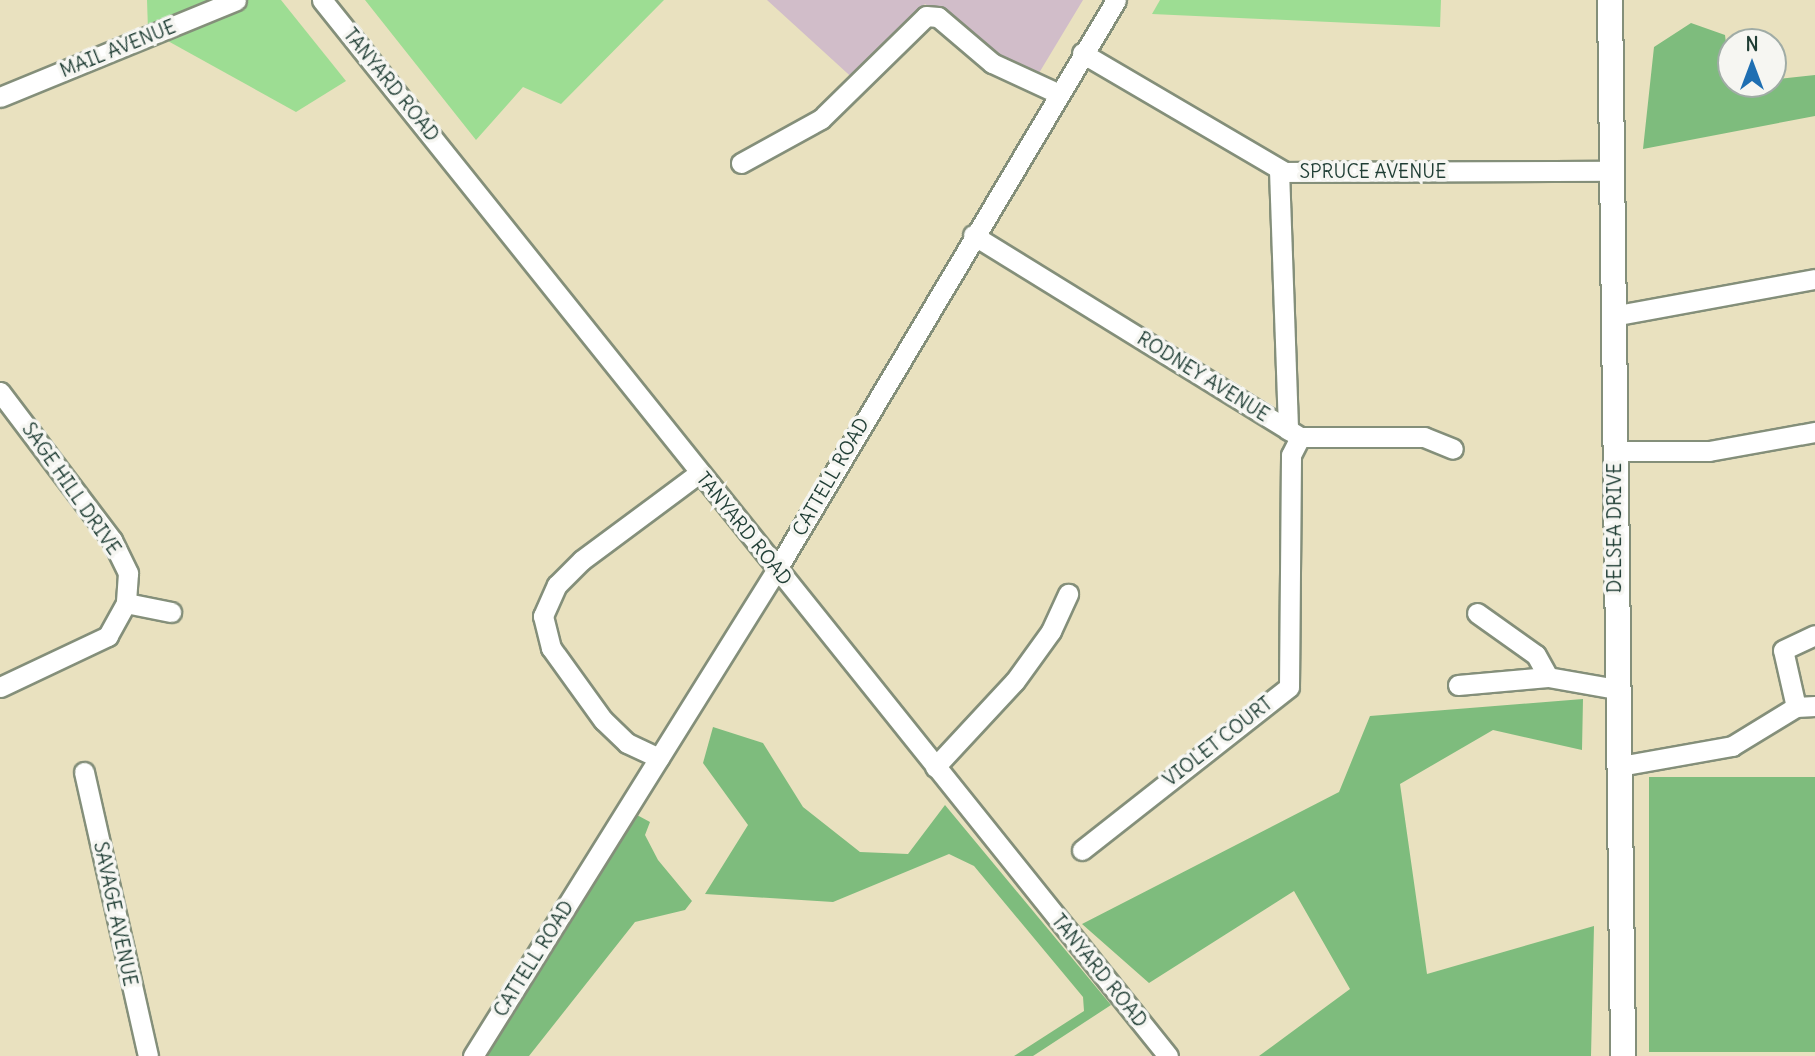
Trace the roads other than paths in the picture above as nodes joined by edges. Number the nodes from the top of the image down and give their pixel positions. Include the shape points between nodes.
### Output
1 (236, 0) edge
2 (322, 0) edge
3 (1116, 0) edge
4 (1610, 0) edge
5 (1082, 53) junction
6 (1057, 93) junction
7 (0, 97) edge
8 (741, 163) dead end
9 (1279, 170) junction
10 (1612, 171) junction
11 (973, 236) junction
12 (1815, 279) edge
13 (1613, 316) junction
14 (0, 392) edge
15 (1815, 432) edge
16 (1294, 433) junction
17 (1453, 449) dead end
18 (1614, 451) junction
19 (699, 473) junction
20 (777, 569) junction
21 (1068, 594) dead end
22 (126, 603) junction
23 (171, 612) dead end
24 (1477, 613) dead end
25 (1815, 635) edge
26 (1548, 677) junction
27 (1458, 685) dead end
28 (0, 687) edge
29 (1618, 689) junction
30 (1806, 706) edge
31 (659, 758) junction
32 (1620, 766) junction
33 (935, 767) junction
34 (84, 772) dead end
35 (1082, 850) dead end
36 (1166, 1055) edge
37 (148, 1056) edge
38 (473, 1056) edge
39 (1623, 1056) edge

1 - 7 street, MAIL AVENUE
2 - 19 street, TANYARD ROAD
3 - 5 street, CATTELL ROAD
4 - 10 main road, DELSEA DRIVE
5 - 6 street, CATTELL ROAD
5 - 9 street, SPRUCE AVENUE
6 - 8 street via 992,63 938,17 926,16 821,119
6 - 11 street, CATTELL ROAD
9 - 10 street, SPRUCE AVENUE
9 - 16 street
10 - 13 main road, DELSEA DRIVE
11 - 16 street, RODNEY AVENUE
11 - 20 street, CATTELL ROAD
12 - 13 street
13 - 18 main road, DELSEA DRIVE
14 - 22 street, SAGE HILL DRIVE via 112,540 128,573
15 - 18 street via 1709,451
16 - 17 street via 1424,437
16 - 35 street, VIOLET COURT via 1289,687
18 - 29 main road, DELSEA DRIVE
19 - 20 street, TANYARD ROAD
19 - 31 street via 582,560 557,585 543,616 551,648 603,720 627,743
20 - 31 street, CATTELL ROAD
20 - 33 street, TANYARD ROAD
21 - 33 street via 1051,631 1015,681
22 - 23 street
22 - 28 street, SAGE HILL DRIVE via 108,636
24 - 26 street via 1536,655
25 - 30 street via 1783,650
26 - 27 street
26 - 29 street
29 - 32 main road, DELSEA DRIVE
30 - 32 street via 1732,746
31 - 38 street, CATTELL ROAD
32 - 39 main road, DELSEA DRIVE
33 - 36 street, TANYARD ROAD
34 - 37 street, SAVAGE AVENUE

